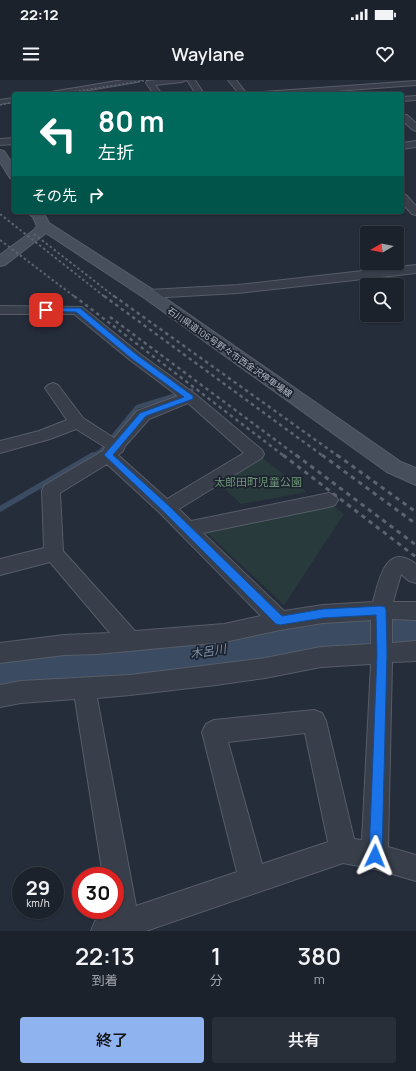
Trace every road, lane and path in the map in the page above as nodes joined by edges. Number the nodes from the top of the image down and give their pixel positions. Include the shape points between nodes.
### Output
1 (137, 80) edge
2 (182, 80) edge
3 (191, 80) edge
4 (232, 80) edge
5 (340, 80) edge
6 (408, 82) edge
7 (348, 87) junction
8 (416, 89) edge
9 (63, 92) edge
10 (157, 92) edge
11 (199, 92) edge
12 (241, 92) edge
13 (310, 92) edge
14 (354, 92) edge
15 (404, 98) edge
16 (416, 98) edge
17 (12, 100) edge
18 (0, 102) edge
19 (404, 116) edge
20 (416, 116) edge
21 (404, 117) edge
22 (416, 128) edge
23 (12, 141) edge
24 (0, 142) edge
25 (416, 144) edge
26 (404, 146) edge
27 (0, 153) edge
28 (12, 172) edge
29 (404, 199) edge
30 (414, 209) edge
31 (36, 214) edge
32 (44, 226) junction
33 (0, 262) edge
34 (413, 273) edge
35 (149, 294) junction
36 (0, 310) edge
37 (53, 388) dead end
38 (185, 394) junction
39 (77, 422) junction
40 (111, 446) junction
41 (0, 447) edge
42 (416, 477) edge
43 (329, 500) dead end
44 (166, 508) junction
45 (187, 529) junction
46 (54, 553) junction
47 (0, 566) edge
48 (416, 575) edge
49 (416, 611) edge
50 (381, 613) junction
51 (280, 621) junction
52 (130, 641) junction
53 (416, 651) edge
54 (382, 652) junction
55 (0, 653) edge
56 (84, 687) junction
57 (0, 696) edge
58 (343, 850) junction
59 (375, 856) junction
60 (416, 868) edge
61 (252, 881) junction
62 (115, 928) edge

1 - 9 street
2 - 10 street via 150,83
3 - 11 street
4 - 12 street
5 - 7 street
6 - 7 street
6 - 8 street
7 - 13 street
7 - 14 street
15 - 16 street
17 - 18 street
19 - 20 street
21 - 22 street
23 - 24 street
25 - 26 street
27 - 28 main road
29 - 30 street
31 - 32 main road, 石川県道106号野々市西金沢停車場線
32 - 33 main road via 40,233
32 - 35 main road, 石川県道106号野々市西金沢停車場線
34 - 35 street via 238,289
35 - 42 main road, 石川県道106号野々市西金沢停車場線 via 394,467
36 - 38 street via 78,310
37 - 39 street
38 - 40 street via 143,415
38 - 44 street via 256,454
39 - 40 street
39 - 41 street via 44,435
40 - 44 street
40 - 46 street via 51,490
43 - 45 street
44 - 45 street
45 - 51 street
46 - 47 street
46 - 52 street
48 - 50 street via 402,564 396,566 390,574
49 - 50 street
50 - 51 street via 323,614
50 - 54 street
51 - 52 street via 224,633
52 - 55 street via 64,645
53 - 54 street
54 - 56 street via 321,657 208,676 130,685
54 - 59 street
56 - 57 street
56 - 62 street
58 - 59 street
58 - 61 street
58 - 61 street via 314,721 214,732
59 - 60 street
61 - 62 street

